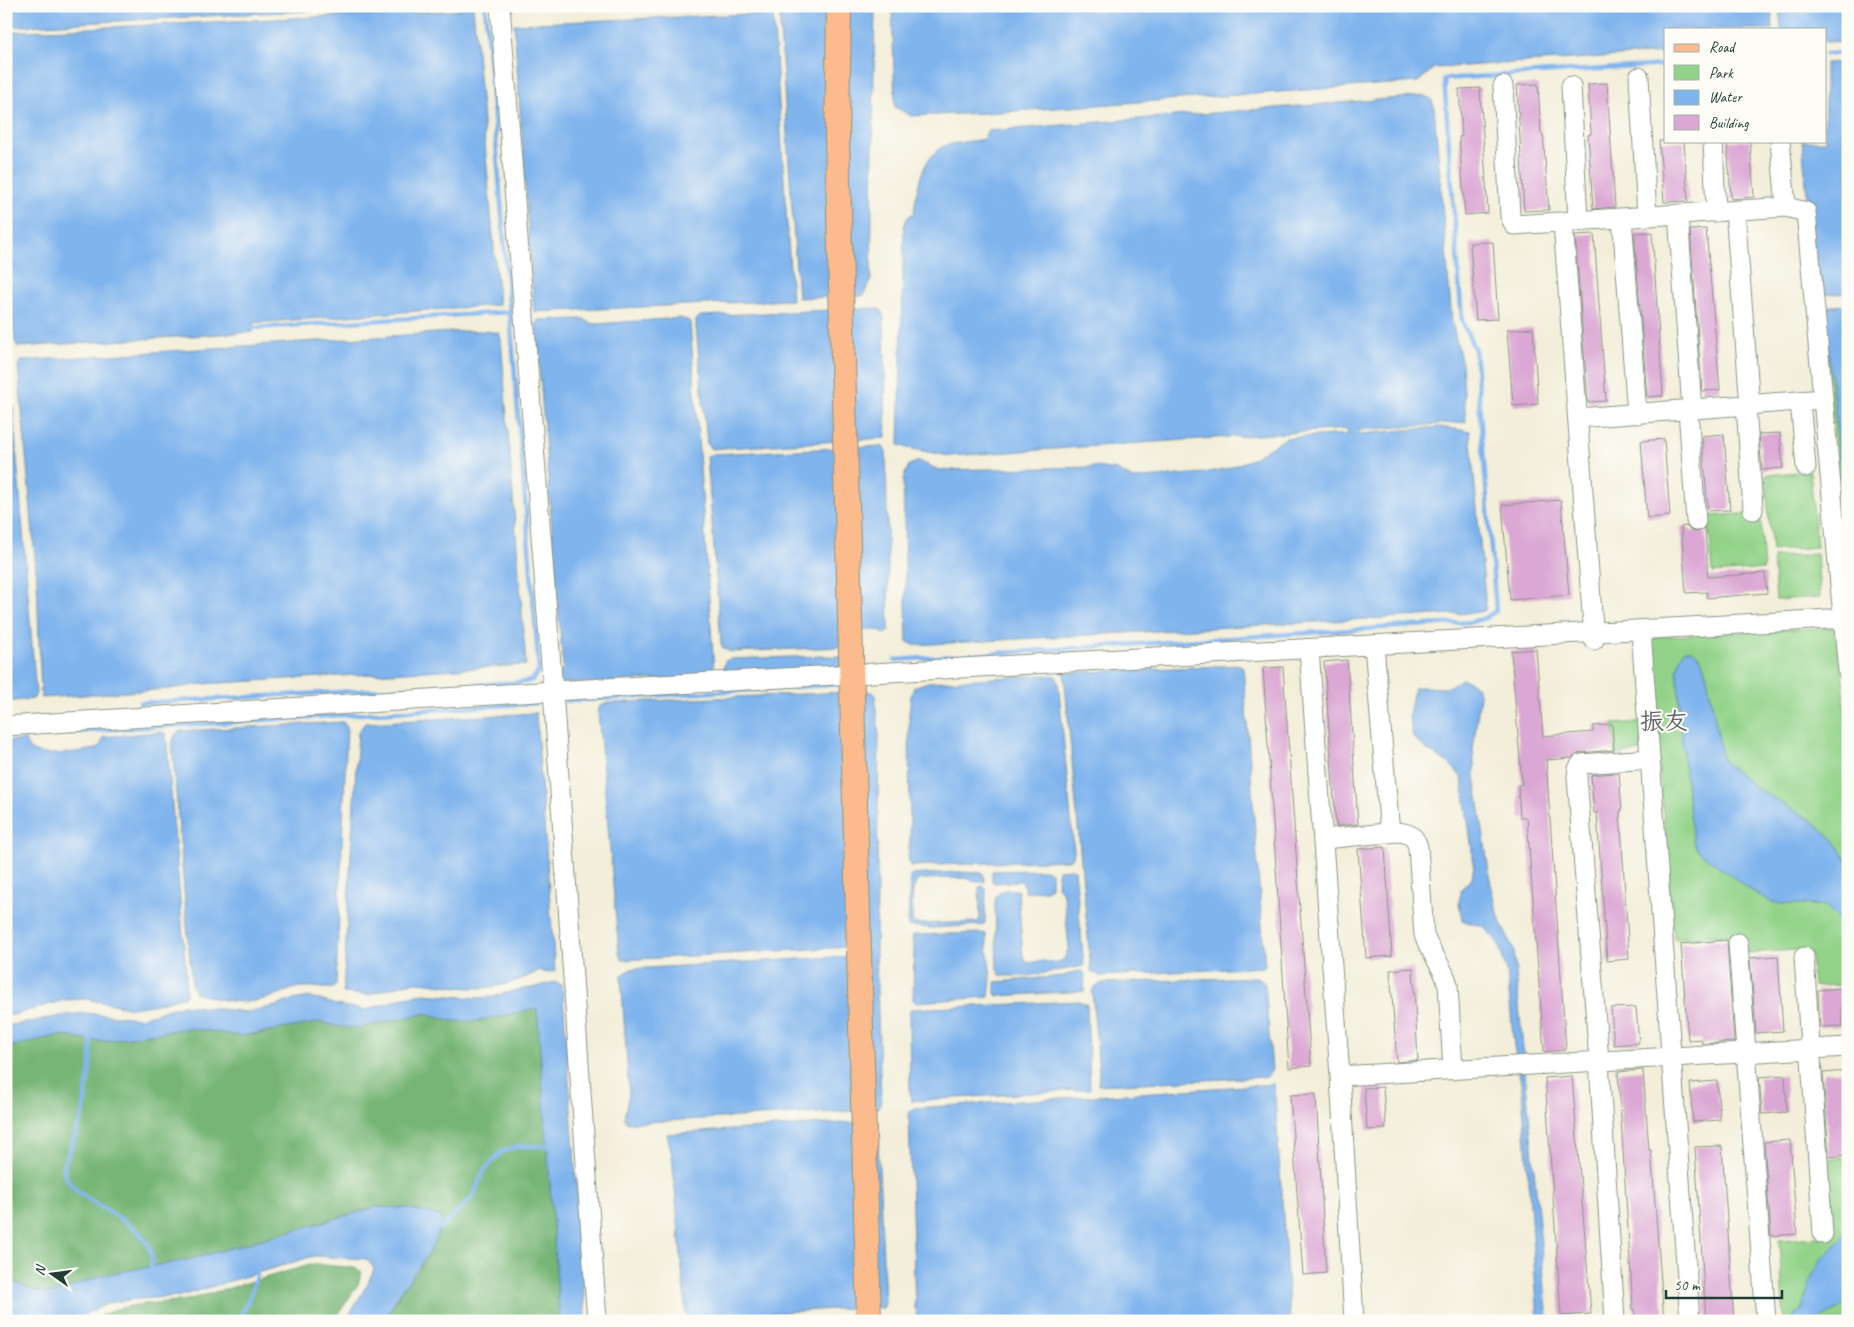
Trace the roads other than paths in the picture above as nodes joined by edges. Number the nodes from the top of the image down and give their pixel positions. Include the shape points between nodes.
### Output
1 (500, 6) edge
2 (839, 6) edge
3 (1639, 77) dead end
4 (1503, 86) dead end
5 (1571, 86) dead end
6 (1713, 142) edge
7 (1780, 142) edge
8 (1786, 207) junction
9 (1726, 211) junction
10 (1678, 214) junction
11 (1647, 216) junction
12 (1622, 218) junction
13 (1571, 221) junction
14 (1823, 399) junction
15 (1800, 401) junction
16 (1748, 405) junction
17 (1690, 410) junction
18 (1637, 414) junction
19 (1578, 418) junction
20 (1806, 467) dead end
21 (1753, 510) dead end
22 (1696, 522) dead end
23 (1845, 618) edge
24 (1641, 630) junction
25 (1593, 636) junction
26 (1374, 645) junction
27 (1309, 648) junction
28 (1848, 672) edge
29 (852, 681) junction
30 (553, 691) junction
31 (6, 726) edge
32 (1650, 759) junction
33 (1390, 833) junction
34 (1322, 838) junction
35 (1738, 942) dead end
36 (1804, 957) dead end
37 (1848, 1047) edge
38 (1811, 1049) junction
39 (1746, 1053) junction
40 (1672, 1057) junction
41 (1599, 1061) junction
42 (1453, 1070) junction
43 (1340, 1076) junction
44 (1823, 1234) dead end
45 (597, 1321) edge
46 (869, 1321) edge
47 (1354, 1321) edge
48 (1615, 1321) edge
49 (1690, 1321) edge
50 (1766, 1321) edge

1 - 30 street
2 - 29 main road via 837,138
3 - 11 street
4 - 13 street via 1510,216 1514,225
5 - 13 street
6 - 9 street
7 - 8 street
8 - 9 street
8 - 14 street via 1806,212
9 - 10 street
9 - 16 street
10 - 11 street
10 - 17 street
11 - 12 street
12 - 13 street
12 - 18 street
13 - 19 street
14 - 15 street
14 - 23 street
15 - 16 street
15 - 20 street
16 - 17 street
16 - 21 street
17 - 18 street
17 - 22 street
18 - 19 street
19 - 25 street
23 - 24 street
23 - 28 street
24 - 25 street
24 - 32 street
25 - 26 street
26 - 27 street
26 - 33 street
27 - 29 street
27 - 34 street
29 - 30 street
29 - 46 main road
30 - 31 street
30 - 45 street
32 - 40 street
32 - 41 street via 1581,764 1578,770
33 - 34 street
33 - 42 street via 1406,832 1416,839 1424,935 1448,985
34 - 43 street
35 - 39 street
36 - 38 street
37 - 38 street
38 - 39 street
38 - 44 street
39 - 40 street
39 - 50 street
40 - 41 street
40 - 49 street
41 - 42 street
41 - 48 street
42 - 43 street
43 - 47 street

